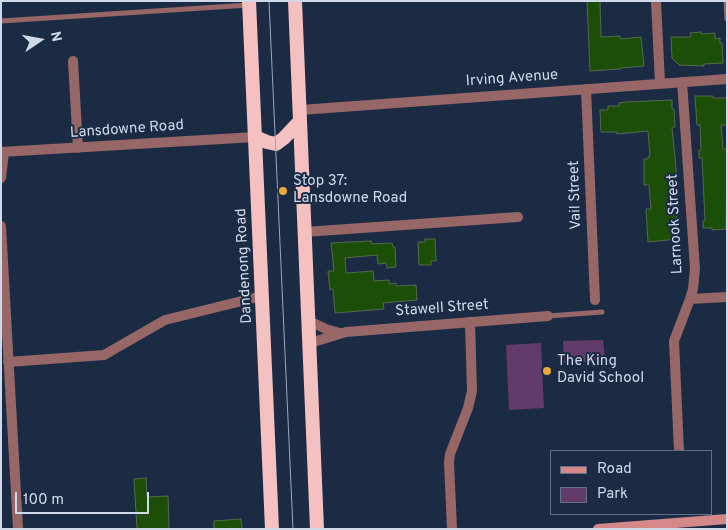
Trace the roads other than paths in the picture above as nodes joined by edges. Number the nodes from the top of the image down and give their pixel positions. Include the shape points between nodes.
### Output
1 (295, 1) edge
2 (656, 1) edge
3 (726, 1) edge
4 (249, 3) edge
5 (727, 19) edge
6 (1, 20) edge
7 (73, 61) dead end
8 (727, 78) edge
9 (682, 82) junction
10 (660, 83) junction
11 (586, 89) junction
12 (300, 115) junction
13 (255, 137) junction
14 (78, 148) junction
15 (2, 152) edge
16 (1, 178) edge
17 (518, 217) dead end
18 (1, 226) edge
19 (305, 232) junction
20 (262, 296) junction
21 (727, 297) edge
22 (690, 299) junction
23 (595, 300) dead end
24 (602, 312) dead end
25 (548, 316) joint
26 (4, 317) edge
27 (309, 321) junction
28 (470, 322) junction
29 (340, 333) junction
30 (310, 343) junction
31 (8, 362) junction
32 (680, 450) edge
33 (683, 518) edge
34 (727, 519) edge
35 (660, 526) edge
36 (18, 529) edge
37 (272, 529) edge
38 (317, 529) edge
39 (452, 529) edge
40 (598, 529) edge

1 - 12 highway
2 - 10 street
3 - 5 lane
4 - 6 lane
4 - 13 highway, Dandenong Road
7 - 14 street
8 - 9 street, Irving Avenue
9 - 10 street, Irving Avenue
9 - 22 street, Larnook Street via 695,269
10 - 11 street, Irving Avenue
11 - 12 street, Irving Avenue
11 - 23 street, Vail Street
12 - 13 highway via 276,144
12 - 19 highway
13 - 14 street, Lansdowne Road
13 - 20 highway, Dandenong Road
14 - 15 street, Lansdowne Road
15 - 16 street
17 - 19 street
18 - 26 street
19 - 27 highway
20 - 31 street via 165,320 104,355
20 - 37 highway, Dandenong Road
21 - 22 street
22 - 32 street, Larnook Street via 674,341
24 - 25 lane
25 - 28 street, Stawell Street
26 - 31 street
27 - 29 street, Stawell Street
27 - 30 highway
28 - 29 street, Stawell Street
28 - 39 street via 472,392 449,462
29 - 30 street, Stawell Street
30 - 38 highway
31 - 36 street
33 - 34 main road
33 - 35 main road
35 - 40 main road

